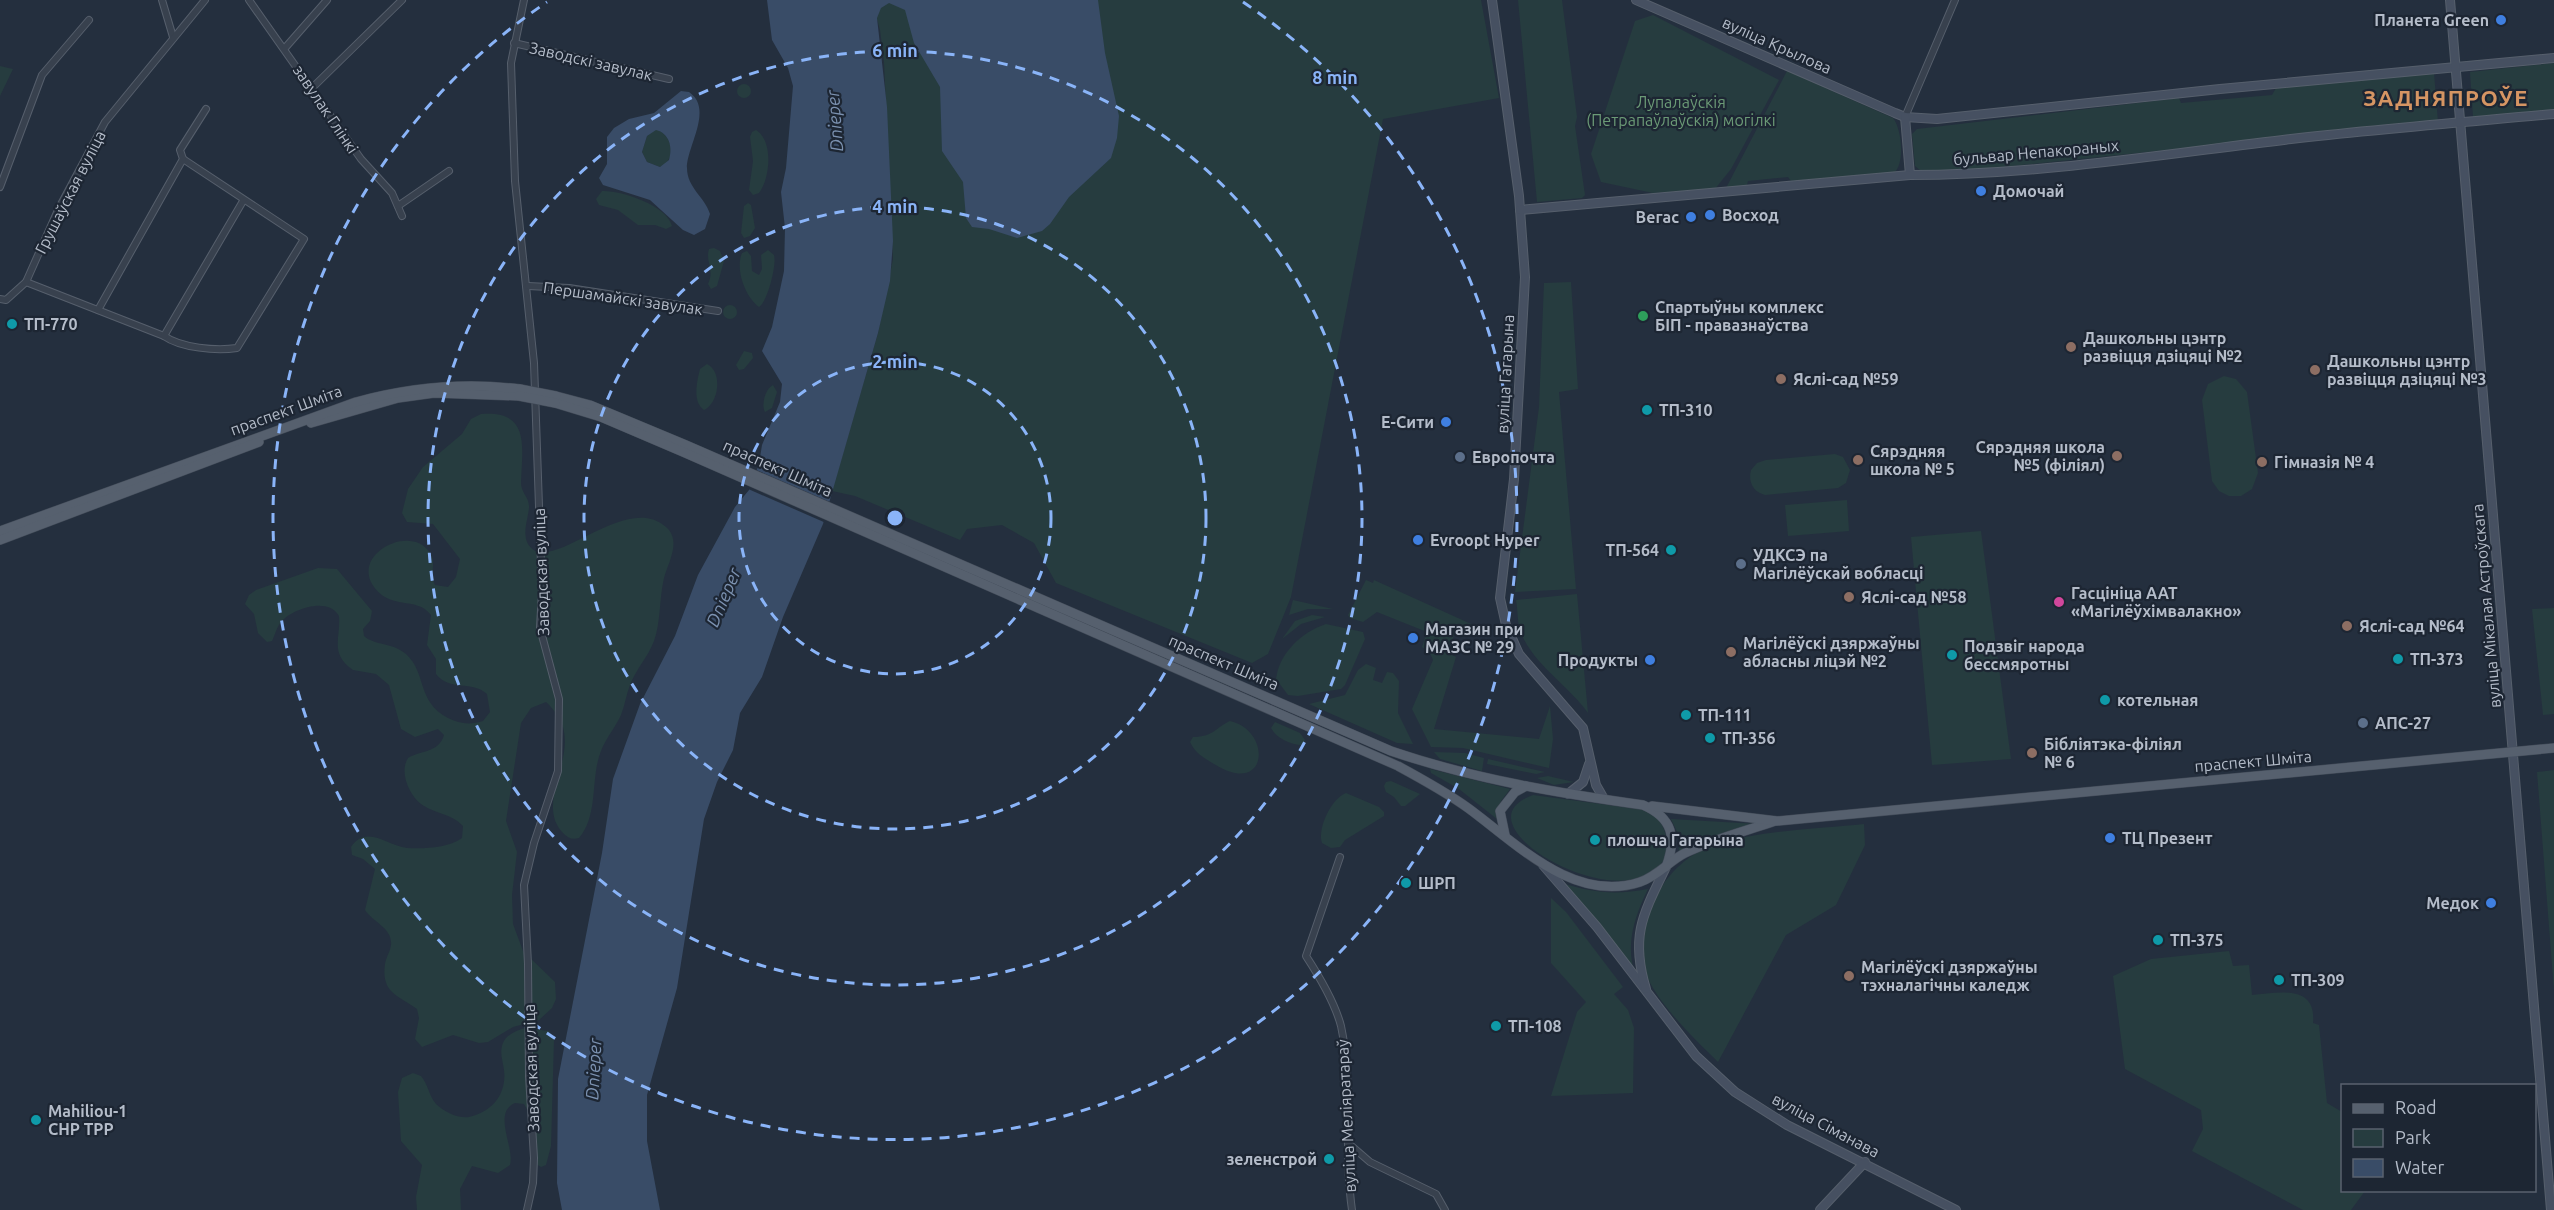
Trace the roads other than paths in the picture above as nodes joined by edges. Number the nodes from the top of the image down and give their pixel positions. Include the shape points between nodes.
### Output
1 (162, 0) edge
2 (205, 0) edge
3 (249, 0) edge
4 (327, 0) edge
5 (402, 0) edge
6 (524, 0) edge
7 (1492, 0) edge
8 (1637, 0) edge
9 (1955, 0) edge
10 (2450, 0) edge
11 (89, 20) dead end
12 (173, 37) junction
13 (514, 43) junction
14 (285, 48) junction
15 (2554, 58) edge
16 (2456, 66) junction
17 (669, 79) dead end
18 (312, 88) junction
19 (206, 108) dead end
20 (2554, 114) edge
21 (1905, 117) junction
22 (2460, 123) junction
23 (183, 159) junction
24 (448, 171) dead end
25 (1910, 175) junction
26 (0, 188) edge
27 (243, 201) junction
28 (398, 206) junction
29 (1520, 210) junction
30 (402, 216) dead end
31 (26, 282) junction
32 (528, 286) junction
33 (3, 300) edge
34 (98, 310) junction
35 (718, 311) dead end
36 (164, 336) junction
37 (519, 393) junction
38 (0, 531) edge
39 (0, 540) edge
40 (958, 568) junction
41 (2554, 748) edge
42 (2513, 752) junction
43 (1590, 758) junction
44 (1526, 786) junction
45 (1568, 794) junction
46 (1604, 799) junction
47 (1644, 805) junction
48 (1776, 821) junction
49 (1505, 835) junction
50 (1340, 857) dead end
51 (1543, 865) junction
52 (1666, 867) junction
53 (1648, 995) junction
54 (1348, 1143) junction
55 (1865, 1162) junction
56 (527, 1210) edge
57 (1352, 1210) edge
58 (1445, 1210) edge
59 (1820, 1210) edge
60 (1956, 1210) edge
61 (2551, 1210) edge

1 - 12 street
2 - 12 street, Грушаўская вуліца
3 - 14 street, завулак Глінкі
4 - 14 street
5 - 18 street
6 - 13 street, Заводская вуліца
7 - 29 main road, вуліца Гагарына
8 - 21 main road, вуліца Крылова
9 - 21 street
10 - 16 main road, вуліца Мікалая Астроўскага
11 - 26 street via 42,75
12 - 31 street, Грушаўская вуліца via 94,141
13 - 17 street, Заводскі завулак
13 - 32 street, Заводская вуліца via 511,63 515,181
14 - 18 street, завулак Глінкі
15 - 16 main road
16 - 21 main road via 2220,88 1987,116
16 - 22 main road, вуліца Мікалая Астроўскага
18 - 28 street, завулак Глінкі
19 - 23 street via 180,150
20 - 22 main road, бульвар Непакораных
21 - 25 main road
22 - 25 main road, бульвар Непакораных via 2129,160 1962,175
22 - 42 main road, вуліца Мікалая Астроўскага
23 - 27 street
23 - 34 street
24 - 28 street
25 - 29 main road, бульвар Непакораных
27 - 36 street
27 - 36 street via 304,239 237,348 223,350 173,342
28 - 30 street, завулак Глінкі
29 - 43 main road, вуліца Гагарына via 1525,277 1521,369 1515,479 1500,598 1519,654 1583,728
31 - 33 street, Грушаўская вуліца
31 - 34 street
32 - 35 street, Першамайскі завулак via 569,288
32 - 56 street, Заводская вуліца via 537,418 540,628 559,699 558,771 524,885 534,1158
34 - 36 street
37 - 38 main road, праспект Шміта via 468,385 415,388 356,402
37 - 39 main road, праспект Шміта via 434,393 352,410
37 - 40 main road, праспект Шміта, bridge via 590,405
40 - 44 main road, праспект Шміта via 1391,751 1436,767
40 - 49 main road, праспект Шміта via 1398,766 1434,785
41 - 42 main road, праспект Шміта
42 - 48 main road, праспект Шміта
42 - 61 main road, вуліца Мікалая Астроўскага
43 - 45 main road via 1587,776
43 - 46 main road, вуліца Гагарына via 1596,785
44 - 45 main road, праспект Шміта
44 - 49 main road via 1515,792 1500,812
45 - 46 main road, праспект Шміта
46 - 47 main road, праспект Шміта
47 - 48 main road, праспект Шміта
47 - 52 main road via 1657,810 1669,827 1671,852
48 - 52 main road, праспект Шміта via 1700,846
49 - 51 main road, праспект Шміта
50 - 54 street, вуліца Меліяратараў via 1306,956 1340,1024 1349,1109
51 - 52 main road, праспект Шміта via 1608,886 1642,882
51 - 53 main road, вуліца Сіманава via 1597,927
52 - 53 main road, вуліца Сіманава via 1643,916 1637,948
53 - 55 main road, вуліца Сіманава via 1696,1056 1736,1092 1787,1125
54 - 57 street, вуліца Меліяратараў
54 - 58 street via 1370,1162 1436,1194
55 - 59 main road
55 - 60 main road, вуліца Сіманава

